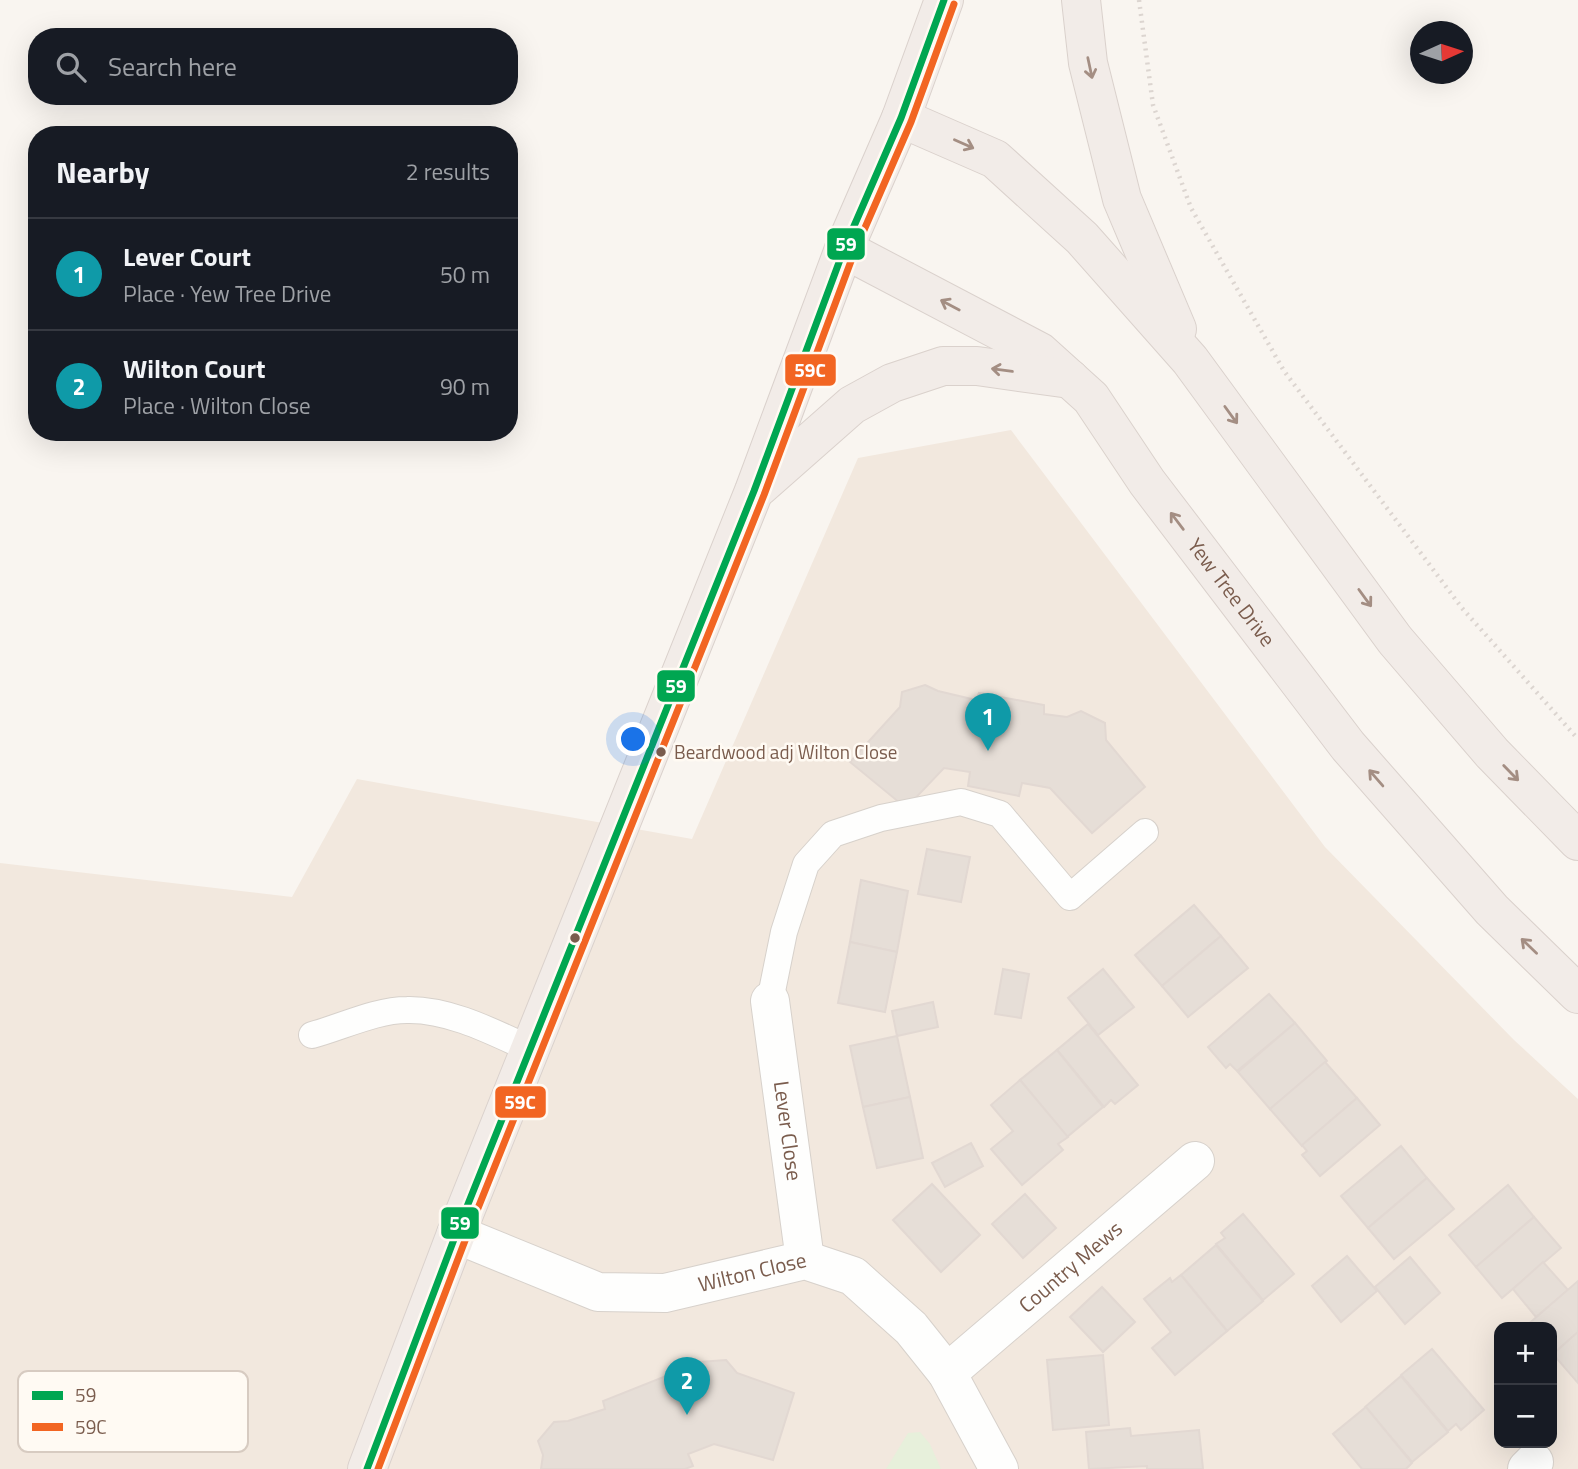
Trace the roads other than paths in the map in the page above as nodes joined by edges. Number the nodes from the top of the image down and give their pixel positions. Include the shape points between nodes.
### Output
1 (944, 0) edge
2 (1081, 0) edge
3 (901, 118) junction
4 (844, 249) junction
5 (1190, 360) junction
6 (1070, 379) junction
7 (754, 491) junction
8 (1145, 832) dead end
9 (1578, 841) edge
10 (1578, 994) edge
11 (770, 1002) joint
12 (312, 1035) dead end
13 (530, 1049) junction
14 (1195, 1161) dead end
15 (456, 1234) junction
16 (805, 1260) junction
17 (947, 1373) junction
18 (367, 1469) edge
19 (999, 1469) edge

1 - 3 highway
2 -> 5 highway via 1088,63 1122,198
3 - 4 highway
3 -> 5 highway via 995,159 1082,238
6 -> 4 highway, Yew Tree Drive via 1040,352
4 - 7 highway
5 -> 9 highway via 1395,640 1492,754
6 -> 7 highway via 943,366 892,383 852,405
10 -> 6 highway, Yew Tree Drive via 1492,910 1348,746 1147,482 1091,398
7 - 13 highway
8 - 11 lane via 1070,897 1000,814 961,802 881,818 834,834 806,864 784,932
11 - 16 street, Lever Close
12 - 13 lane via 387,1012 424,1010 485,1028
13 - 15 highway
14 - 17 street, Country Mews
15 - 16 street, Wilton Close via 598,1292 665,1293
15 - 18 highway
16 - 17 street, Wilton Close via 853,1276 911,1328
17 - 19 street, Wilton Close

